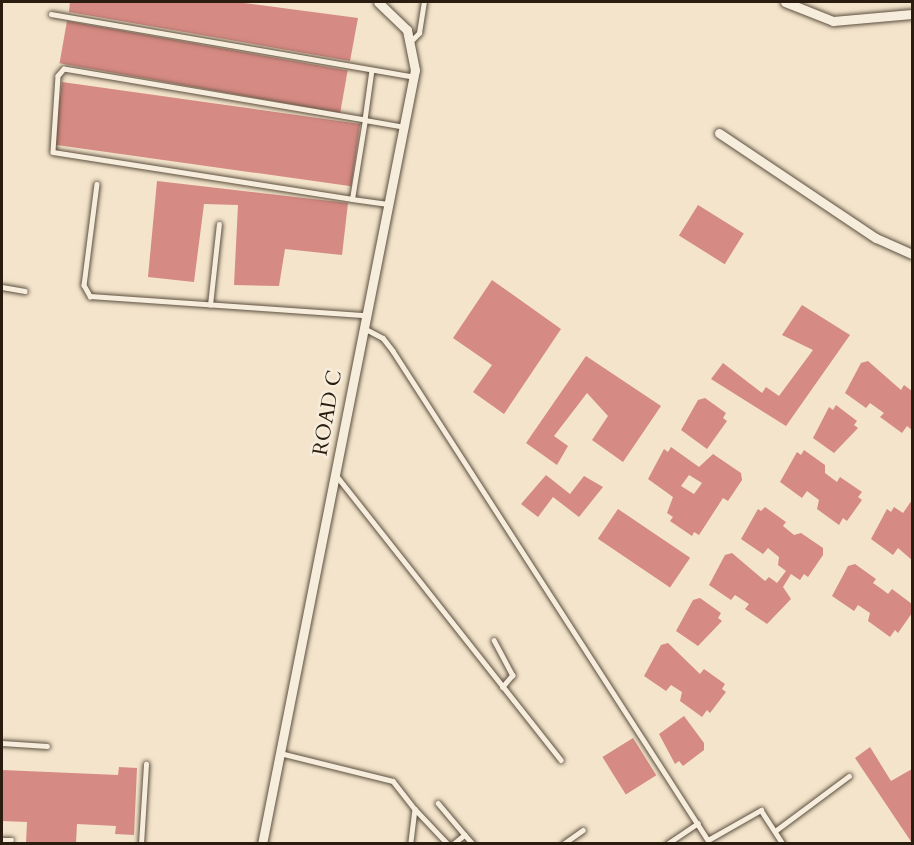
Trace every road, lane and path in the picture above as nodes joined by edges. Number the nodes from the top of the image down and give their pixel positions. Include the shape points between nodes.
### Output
1 (378, 2) edge
2 (423, 2) edge
3 (786, 2) edge
4 (51, 14) dead end
5 (912, 14) edge
6 (412, 40) junction
7 (372, 70) junction
8 (414, 77) junction
9 (365, 120) junction
10 (405, 127) junction
11 (719, 133) dead end
12 (98, 184) dead end
13 (352, 199) junction
14 (390, 204) junction
15 (219, 224) dead end
16 (912, 254) edge
17 (2, 287) edge
18 (25, 291) dead end
19 (210, 305) junction
20 (365, 315) junction
21 (362, 327) junction
22 (335, 474) junction
23 (494, 640) dead end
24 (503, 687) junction
25 (2, 743) edge
26 (47, 746) dead end
27 (280, 753) junction
28 (561, 760) dead end
29 (146, 764) dead end
30 (849, 776) dead end
31 (438, 803) dead end
32 (415, 809) junction
33 (698, 824) junction
34 (583, 830) dead end
35 (775, 831) junction
36 (465, 835) junction
37 (2, 840) edge
38 (12, 840) dead end
39 (141, 843) edge
40 (262, 843) edge
41 (411, 843) edge
42 (448, 843) edge
43 (454, 843) edge
44 (472, 843) edge
45 (563, 843) edge
46 (667, 843) edge
47 (783, 843) edge

1 - 6 street
2 - 6 lane via 419,33
3 - 5 street via 833,21
4 - 7 lane
6 - 8 street, ROAD C
7 - 8 lane
7 - 9 lane
8 - 10 street, ROAD C
9 - 10 lane
9 - 13 lane
9 - 13 lane via 74,68 64,69 58,76 50,141 53,152 60,156
10 - 14 street, ROAD C
11 - 16 street via 876,238
12 - 19 lane via 85,292 97,298
13 - 14 lane
14 - 20 street, ROAD C
15 - 19 lane
17 - 18 lane
19 - 20 lane
20 - 21 street, ROAD C
21 - 22 street, ROAD C
21 - 33 lane via 383,338 393,351
22 - 24 lane
22 - 27 street, ROAD C
23 - 24 lane via 513,675
24 - 28 lane
25 - 26 lane
27 - 32 lane via 393,781
27 - 40 street, ROAD C
29 - 39 lane
30 - 35 lane
31 - 36 lane
32 - 41 lane
32 - 42 lane
33 - 35 lane via 713,840 761,810
33 - 46 lane
34 - 45 lane
35 - 47 lane
36 - 43 lane
36 - 44 lane
37 - 38 lane

